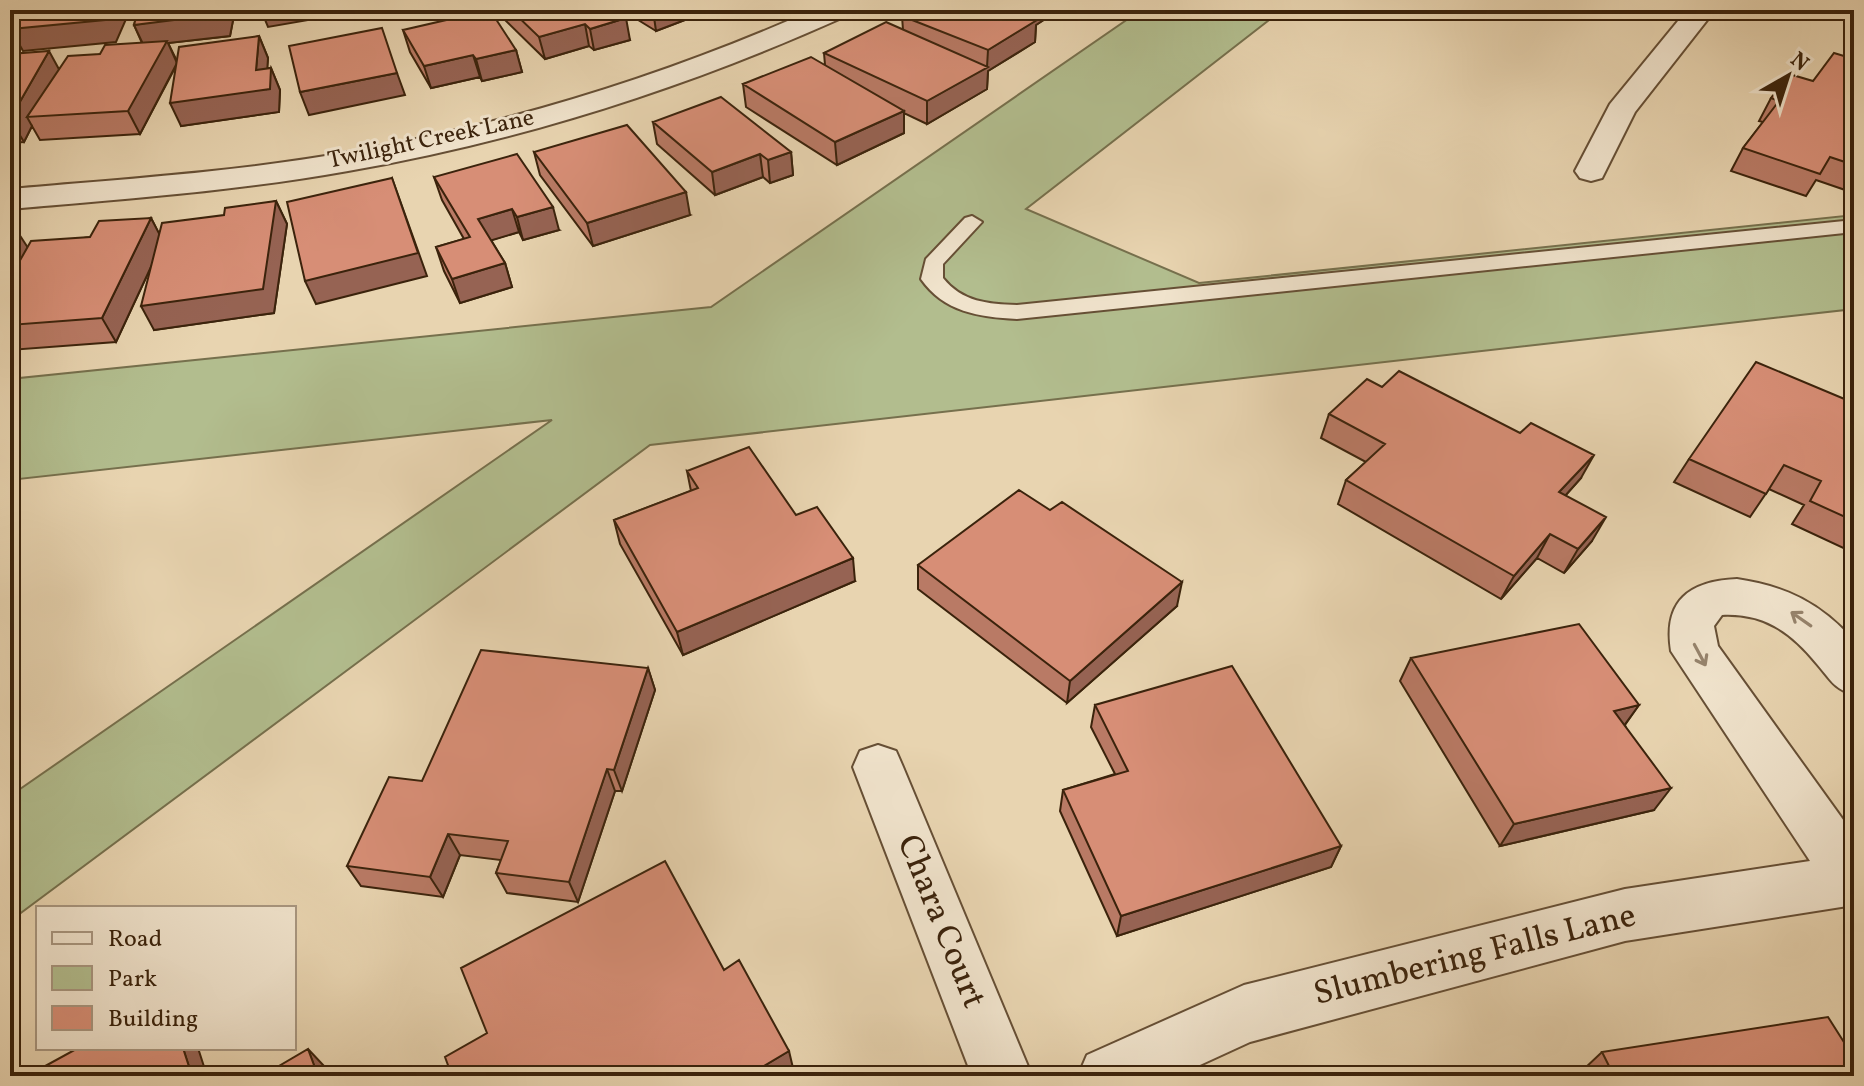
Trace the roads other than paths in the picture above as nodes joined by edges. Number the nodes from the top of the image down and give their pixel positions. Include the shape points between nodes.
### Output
1 (836, 10) edge
2 (1701, 10) edge
3 (1591, 171) dead end
4 (10, 199) edge
5 (972, 222) dead end
6 (1854, 226) edge
7 (1854, 675) edge
8 (878, 767) dead end
9 (1854, 880) edge
10 (1002, 1076) edge
11 (1108, 1076) edge

1 - 4 street, Twilight Creek Lane via 761,45 623,94 459,139 276,173
2 - 3 street via 1621,110
5 - 6 lane via 933,263 932,279 958,302 1017,312
7 -> 9 street via 1822,635 1795,614 1756,598 1722,595 1700,606 1691,625 1695,651
8 - 10 street, Chara Court
9 - 11 street, Slumbering Falls Lane via 1625,915 1244,1014

